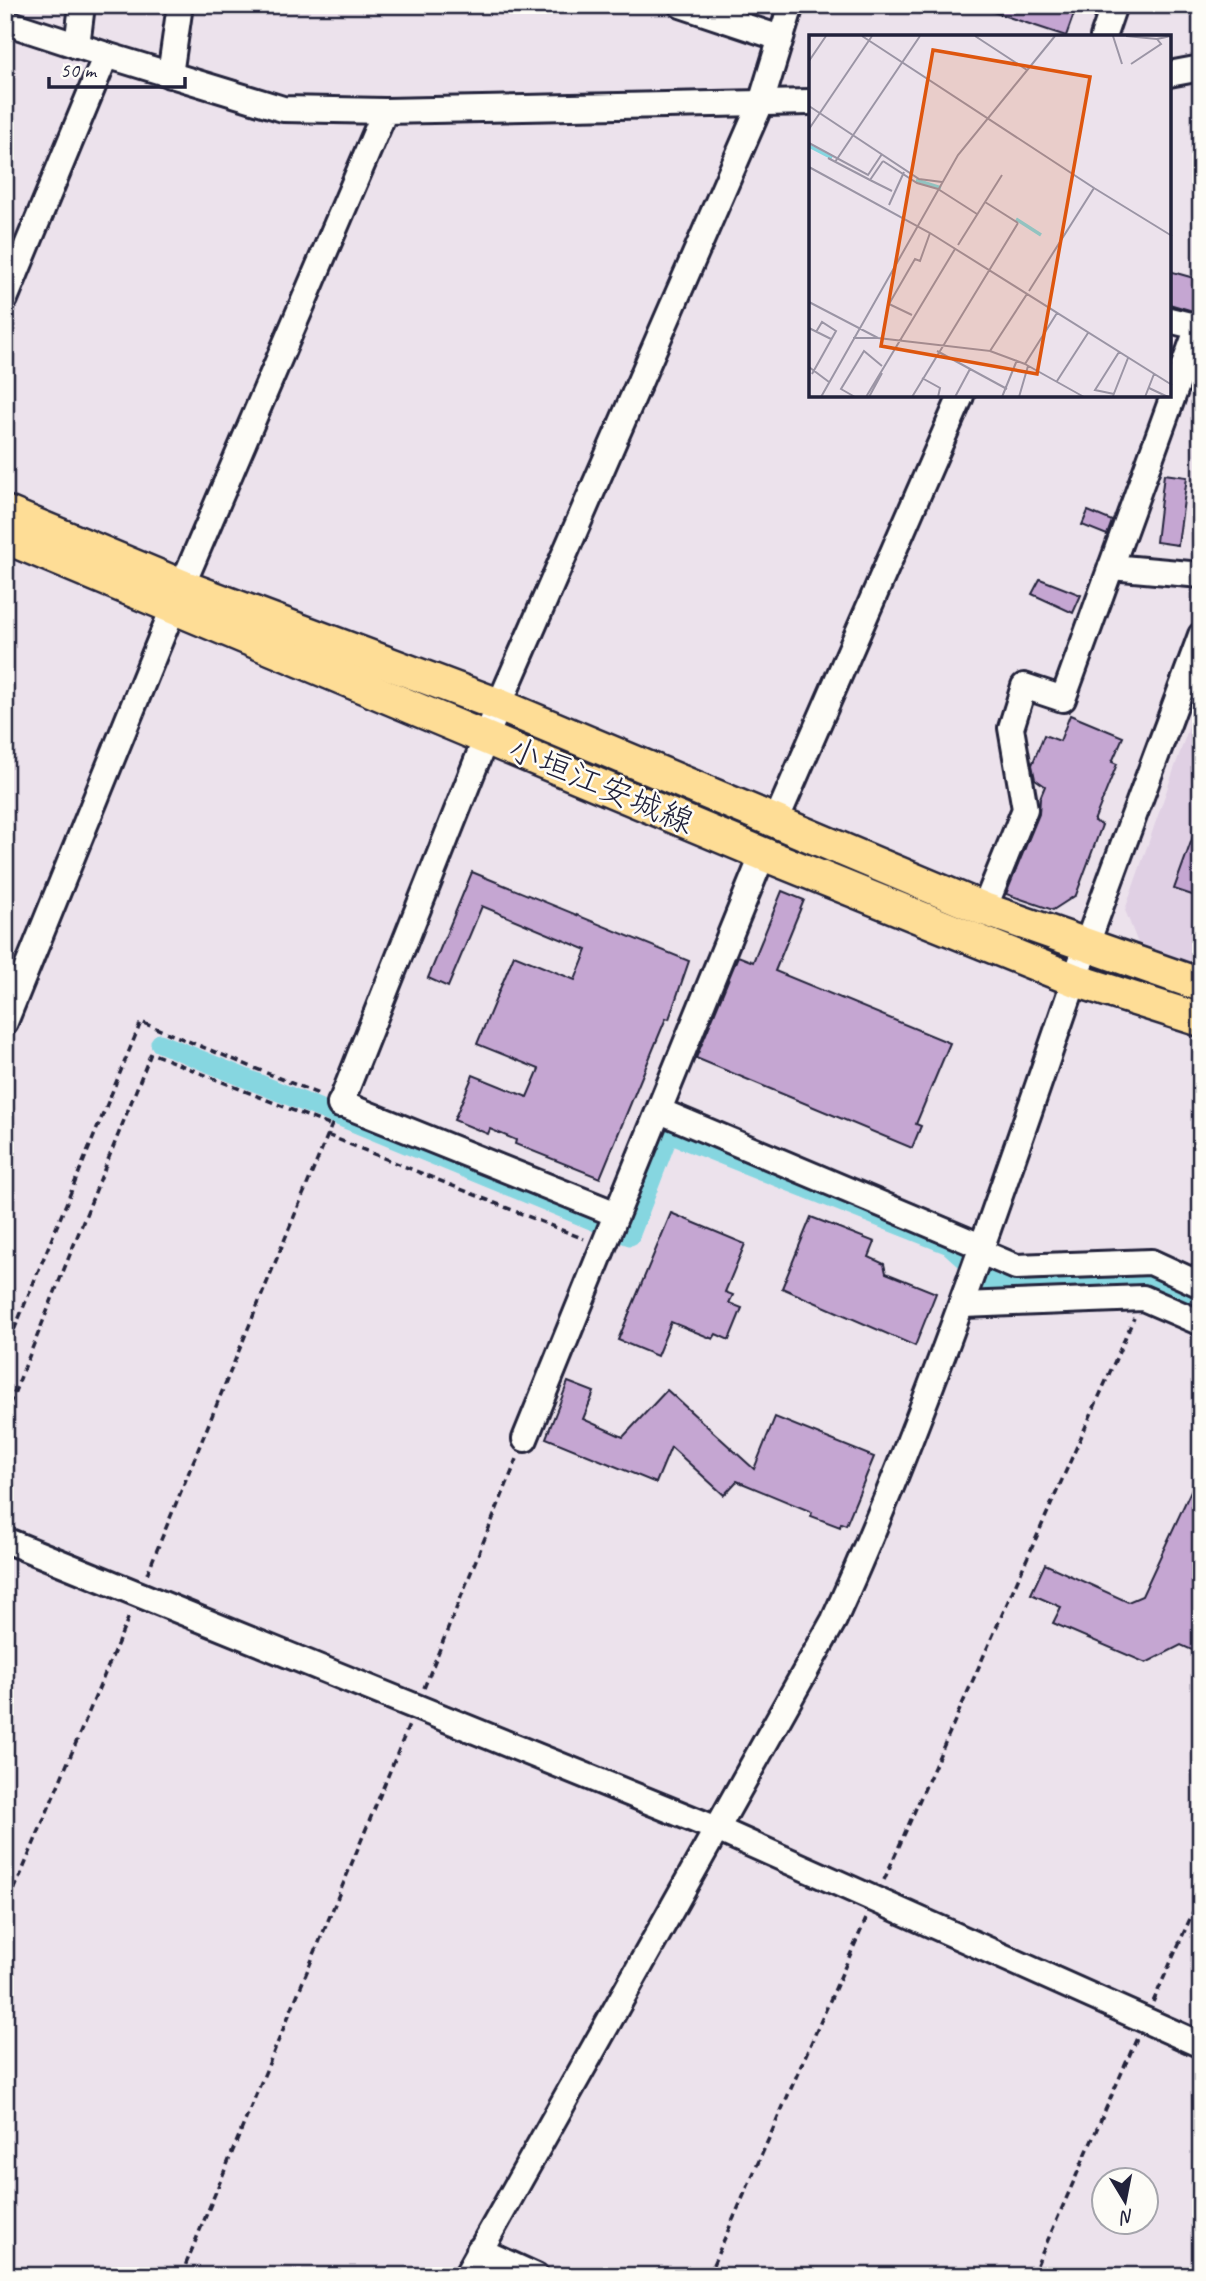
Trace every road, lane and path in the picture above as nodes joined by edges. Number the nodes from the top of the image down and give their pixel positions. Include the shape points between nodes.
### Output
1 (82, 5) edge
2 (180, 5) edge
3 (681, 5) edge
4 (791, 5) edge
5 (1114, 5) edge
6 (5, 22) edge
7 (1104, 35) edge
8 (780, 38) junction
9 (78, 46) junction
10 (106, 55) junction
11 (1201, 68) edge
12 (1171, 74) edge
13 (170, 75) junction
14 (809, 102) edge
15 (761, 103) junction
16 (385, 111) junction
17 (5, 299) edge
18 (1171, 320) edge
19 (961, 397) edge
20 (5, 512) edge
21 (5, 537) edge
22 (1111, 567) junction
23 (1201, 575) edge
24 (178, 596) junction
25 (1201, 635) edge
26 (499, 705) junction
27 (486, 736) junction
28 (775, 823) junction
29 (763, 854) junction
30 (984, 909) junction
31 (1087, 946) junction
32 (1075, 979) junction
33 (1201, 985) edge
34 (1201, 1020) edge
35 (5, 1022) edge
36 (660, 1111) junction
37 (336, 1114) junction
38 (327, 1135) junction
39 (616, 1214) junction
40 (602, 1247) junction
41 (982, 1251) junction
42 (1201, 1285) edge
43 (1143, 1298) junction
44 (963, 1304) junction
45 (1201, 1323) edge
46 (5, 1352) edge
47 (5, 1416) edge
48 (525, 1438) joint
49 (5, 1540) edge
50 (139, 1594) junction
51 (417, 1706) junction
52 (716, 1829) junction
53 (1201, 1894) edge
54 (875, 1900) junction
55 (5, 1912) edge
56 (1145, 2020) junction
57 (1201, 2045) edge
58 (479, 2250) junction
59 (181, 2276) edge
60 (467, 2276) edge
61 (537, 2276) edge
62 (708, 2276) edge
63 (1032, 2276) edge

1 - 9 street
2 - 13 street
3 - 8 street
4 - 8 street
5 - 7 street
6 - 9 street
8 - 15 street
9 - 10 street
10 - 13 street
10 - 17 street
11 - 12 street
13 - 16 street via 284,109
14 - 15 street
15 - 16 street
15 - 26 street
16 - 24 street
18 - 22 street via 1198,327
19 - 28 street
20 - 24 main road, 小垣江安城線
21 - 24 main road, 小垣江安城線
22 - 23 street
22 - 30 street via 1063,699 1024,686 1011,728 1025,809
24 - 26 main road, 小垣江安城線
24 - 27 main road, 小垣江安城線
24 - 35 street
25 - 31 street
26 - 27 street
26 - 28 main road, 小垣江安城線
27 - 29 main road, 小垣江安城線
27 - 37 street
28 - 30 main road, 小垣江安城線
29 - 32 main road, 小垣江安城線
29 - 36 street
30 - 31 main road, 小垣江安城線
31 - 32 street
31 - 33 main road, 小垣江安城線
32 - 34 main road, 小垣江安城線
32 - 41 street
36 - 39 street
36 - 41 street
37 - 38 path
37 - 39 street
37 - 46 path via 141,1022
37 - 47 path via 151,1054
38 - 40 path
38 - 50 path
39 - 40 street
40 - 48 street
41 - 42 street via 1016,1267 1151,1262
41 - 44 street
43 - 44 street
43 - 45 street
43 - 54 path
44 - 52 street via 876,1527 834,1620
48 - 51 path
49 - 50 street
50 - 51 street
50 - 55 path
51 - 52 street
51 - 59 path
52 - 54 street
52 - 58 street
53 - 56 path
54 - 56 street
54 - 62 path
56 - 57 street
56 - 63 path
58 - 60 street
58 - 61 street

